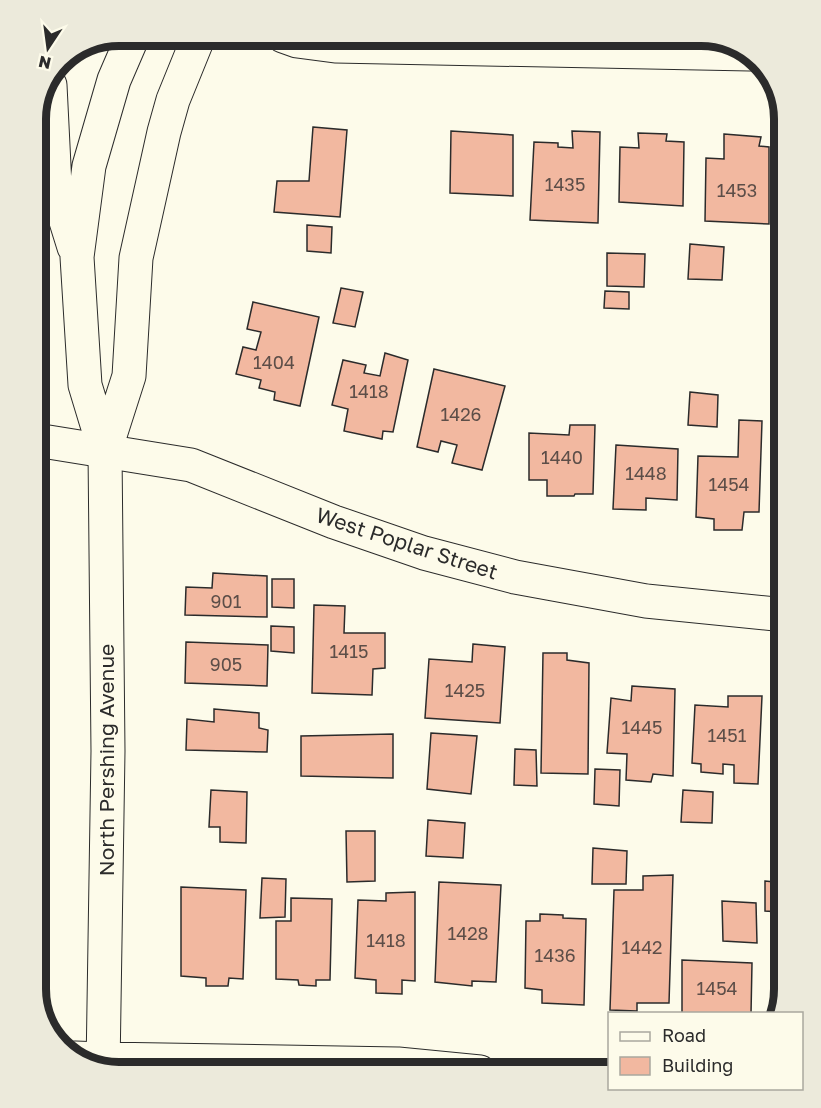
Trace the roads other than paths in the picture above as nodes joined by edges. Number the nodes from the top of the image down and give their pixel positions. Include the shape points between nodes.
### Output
1 (129, 46) edge
2 (195, 46) edge
3 (356, 46) edge
4 (733, 54) edge
5 (51, 96) edge
6 (77, 257) junction
7 (47, 442) edge
8 (105, 451) junction
9 (774, 614) edge
10 (94, 1057) edge

1 - 6 main road, North Pershing Avenue via 114,80 89,166
2 - 8 main road, North Pershing Avenue via 164,132 136,258 129,376
3 - 4 main road
5 - 6 main road via 55,186
6 - 8 main road, North Pershing Avenue via 85,385
7 - 8 main road, West Poplar Street
8 - 9 main road, West Poplar Street via 191,465 390,542 515,577 646,601
8 - 10 main road, North Pershing Avenue via 108,751

